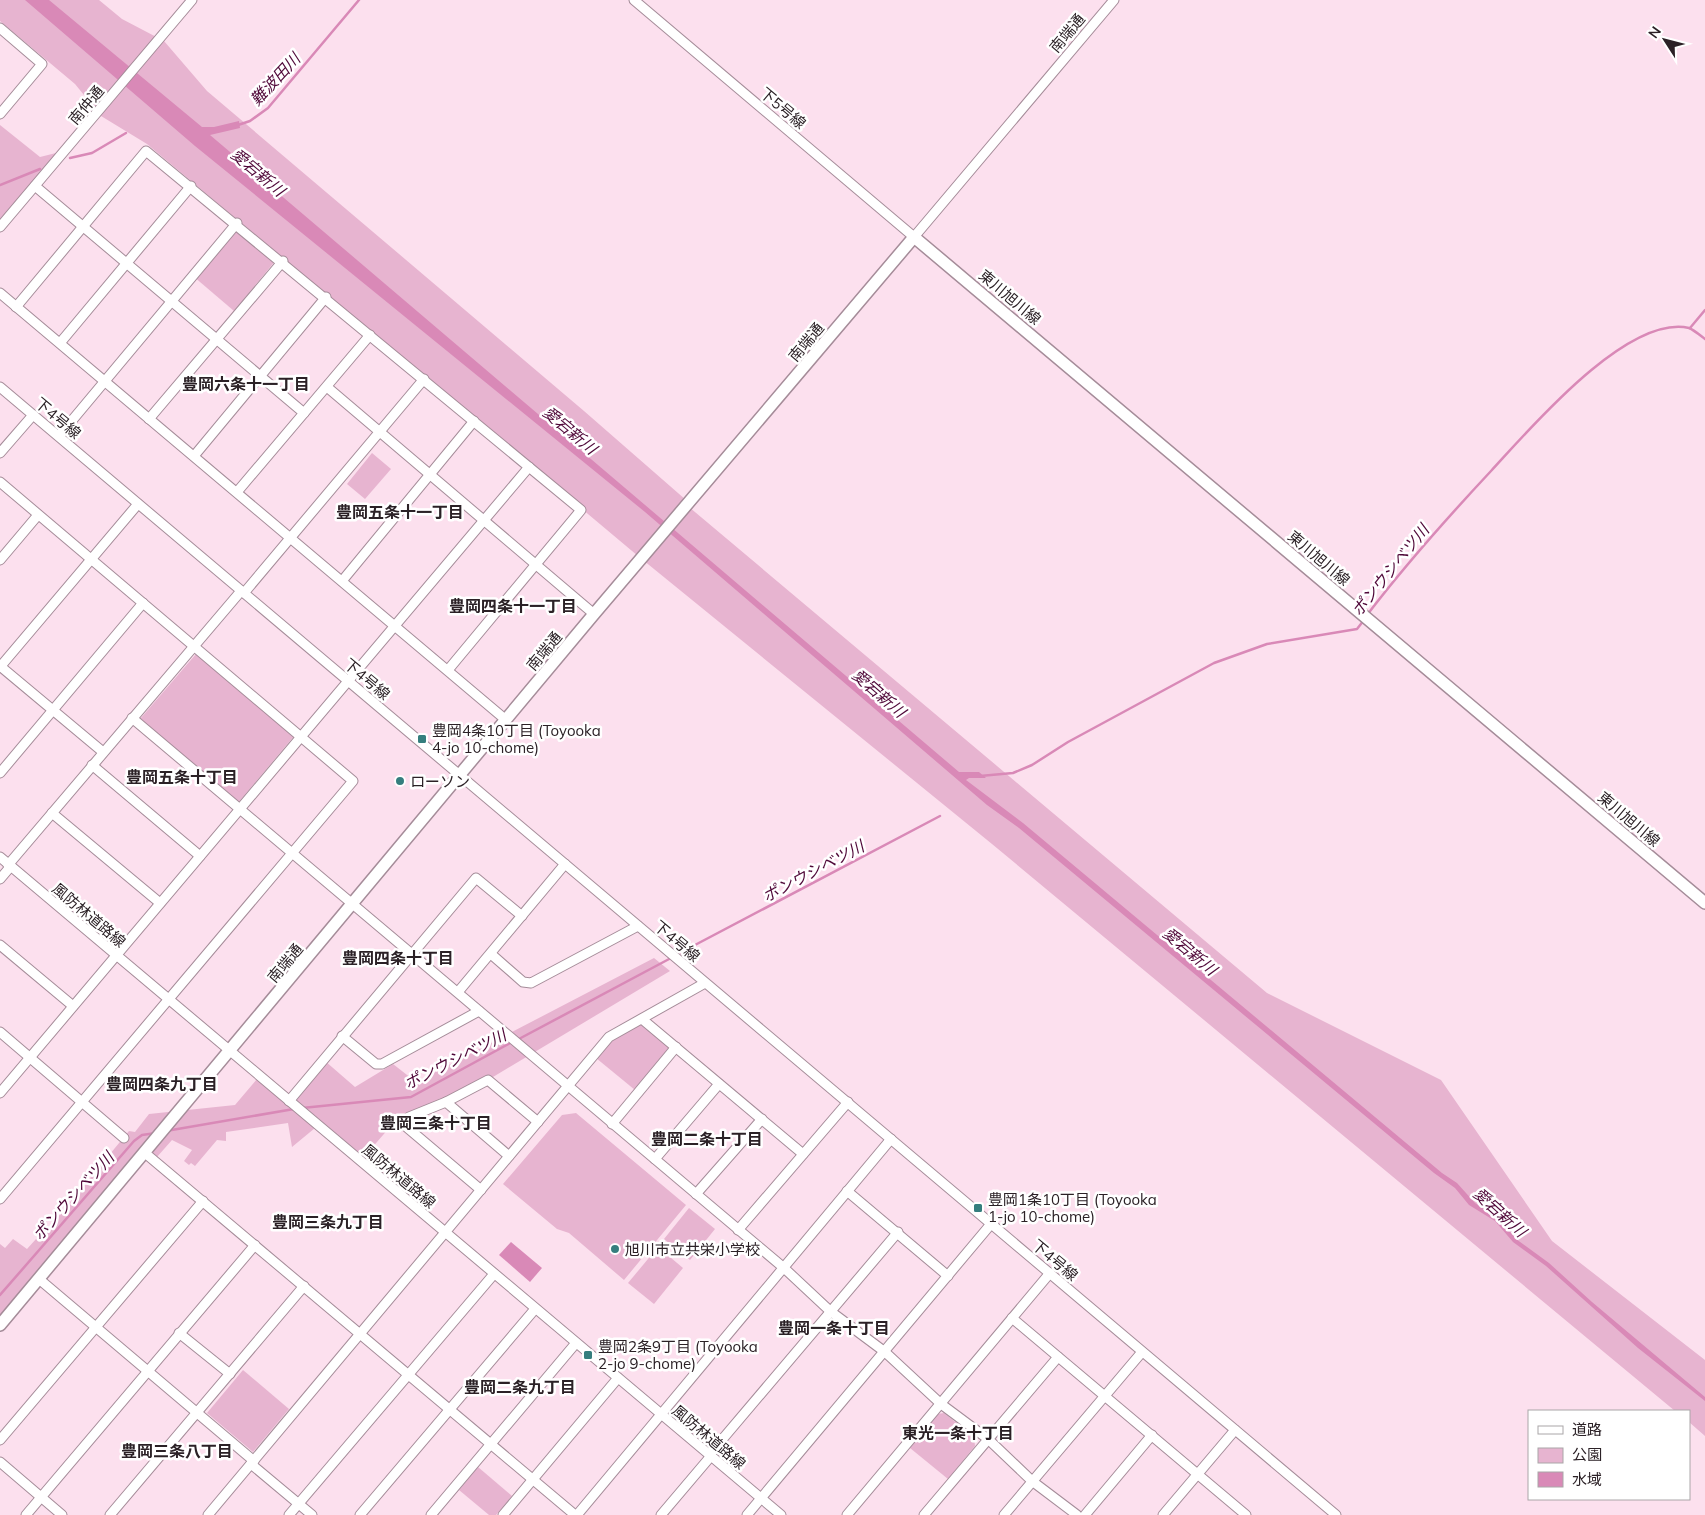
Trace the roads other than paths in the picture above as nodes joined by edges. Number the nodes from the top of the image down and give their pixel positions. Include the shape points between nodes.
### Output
1 (192, 0) edge
2 (634, 0) edge
3 (1114, 0) edge
4 (0, 28) edge
5 (0, 114) edge
6 (35, 186) junction
7 (191, 186) junction
8 (237, 224) junction
9 (0, 227) edge
10 (83, 227) junction
11 (914, 236) junction
12 (283, 262) junction
13 (127, 263) junction
14 (0, 293) edge
15 (326, 297) junction
16 (171, 301) junction
17 (16, 306) junction
18 (370, 335) junction
19 (217, 339) junction
20 (60, 343) junction
21 (260, 376) junction
22 (424, 379) junction
23 (104, 381) junction
24 (0, 387) edge
25 (326, 387) junction
26 (304, 413) junction
27 (33, 415) junction
28 (149, 419) junction
29 (474, 421) junction
30 (380, 433) junction
31 (58, 436) junction
32 (0, 453) edge
33 (194, 456) junction
34 (529, 467) junction
35 (430, 476) junction
36 (0, 482) edge
37 (237, 492) junction
38 (138, 504) junction
39 (38, 515) junction
40 (484, 521) junction
41 (290, 538) junction
42 (91, 559) junction
43 (0, 560) edge
44 (536, 565) junction
45 (342, 581) junction
46 (243, 592) junction
47 (143, 603) junction
48 (594, 614) junction
49 (395, 626) junction
50 (193, 645) junction
51 (0, 667) edge
52 (448, 670) junction
53 (348, 681) junction
54 (53, 711) junction
55 (132, 718) junction
56 (506, 720) junction
57 (301, 736) junction
58 (103, 752) junction
59 (92, 765) junction
60 (0, 773) edge
61 (460, 776) junction
62 (239, 809) junction
63 (52, 813) junction
64 (292, 853) junction
65 (200, 856) junction
66 (0, 858) edge
67 (565, 864) junction
68 (10, 865) junction
69 (0, 879) edge
70 (160, 903) junction
71 (1705, 903) edge
72 (353, 904) junction
73 (522, 916) junction
74 (638, 926) junction
75 (0, 945) edge
76 (491, 954) junction
77 (412, 955) junction
78 (116, 956) junction
79 (705, 983) junction
80 (458, 992) junction
81 (168, 1000) junction
82 (73, 1006) junction
83 (479, 1011) junction
84 (642, 1019) junction
85 (0, 1032) edge
86 (342, 1036) junction
87 (676, 1047) junction
88 (230, 1052) junction
89 (30, 1057) junction
90 (719, 1084) junction
91 (568, 1086) junction
92 (0, 1093) edge
93 (83, 1101) junction
94 (290, 1102) junction
95 (446, 1102) junction
96 (848, 1102) junction
97 (762, 1119) junction
98 (538, 1122) junction
99 (612, 1124) junction
100 (124, 1138) dead end
101 (891, 1139) junction
102 (145, 1153) junction
103 (804, 1154) junction
104 (509, 1156) junction
105 (655, 1159) junction
106 (481, 1190) junction
107 (847, 1191) junction
108 (696, 1194) junction
109 (0, 1199) edge
110 (203, 1201) junction
111 (991, 1224) junction
112 (738, 1230) junction
113 (898, 1232) junction
114 (445, 1233) junction
115 (255, 1245) junction
116 (784, 1268) junction
117 (1050, 1273) junction
118 (494, 1274) junction
119 (948, 1276) junction
120 (39, 1279) junction
121 (304, 1286) junction
122 (536, 1309) junction
123 (830, 1311) junction
124 (1012, 1318) junction
125 (0, 1325) edge
126 (96, 1327) junction
127 (179, 1333) junction
128 (361, 1333) junction
129 (576, 1343) junction
130 (884, 1352) junction
131 (1142, 1352) junction
132 (1058, 1357) junction
133 (148, 1371) junction
134 (230, 1374) junction
135 (408, 1374) junction
136 (618, 1378) junction
137 (1105, 1396) junction
138 (941, 1404) junction
139 (450, 1409) junction
140 (197, 1413) junction
141 (661, 1414) junction
142 (1235, 1430) junction
143 (1152, 1435) junction
144 (988, 1439) junction
145 (0, 1440) edge
146 (492, 1444) junction
147 (710, 1455) junction
148 (0, 1462) edge
149 (252, 1462) junction
150 (1198, 1474) junction
151 (533, 1479) junction
152 (1032, 1481) junction
153 (42, 1497) junction
154 (761, 1499) junction
155 (298, 1504) junction
156 (1326, 1507) junction
157 (1244, 1514) edge
158 (26, 1515) edge
159 (62, 1515) edge
160 (110, 1515) edge
161 (208, 1515) edge
162 (289, 1515) edge
163 (312, 1515) edge
164 (360, 1515) edge
165 (431, 1515) edge
166 (503, 1515) edge
167 (576, 1515) edge
168 (661, 1515) edge
169 (747, 1515) edge
170 (781, 1515) edge
171 (847, 1515) edge
172 (924, 1515) edge
173 (1004, 1515) edge
174 (1077, 1515) edge
175 (1085, 1515) edge
176 (1163, 1515) edge
177 (1319, 1515) edge
178 (1336, 1515) edge

1 - 6 street, 南仲通
2 - 11 street, 下5号線
3 - 11 street, 南端通
4 - 5 street via 42,64
6 - 9 street, 南仲通
6 - 10 street
7 - 8 street
7 - 10 street via 146,151
7 - 13 street
8 - 12 street
8 - 16 street
10 - 13 street
10 - 17 street
11 - 48 main road, 南端通
11 - 71 main road, 東川旭川線
12 - 15 street
12 - 19 street
13 - 16 street
13 - 20 street
14 - 17 street
15 - 18 street
15 - 21 street
16 - 19 street
16 - 23 street
17 - 20 street
18 - 22 street
18 - 25 street
19 - 21 street
19 - 28 street
20 - 23 street
21 - 26 street
21 - 33 street
22 - 29 street
22 - 30 street
23 - 28 street
23 - 31 street
24 - 27 street, 下4号線
25 - 26 street
25 - 30 street
26 - 37 street
27 - 31 street, 下4号線
27 - 32 street
28 - 33 street
29 - 34 street
29 - 35 street
30 - 35 street
30 - 41 street
31 - 38 street, 下4号線
33 - 37 street
34 - 40 street
34 - 44 street via 581,510
35 - 40 street
35 - 45 street
36 - 39 street
37 - 41 street
38 - 42 street
38 - 46 street, 下4号線
39 - 42 street
39 - 43 street
40 - 44 street
40 - 49 street
41 - 45 street
41 - 46 street
42 - 47 street
42 - 51 street
44 - 48 street
44 - 52 street
45 - 49 street
46 - 50 street
46 - 53 street, 下4号線
47 - 50 street
47 - 54 street
48 - 56 main road, 南端通
49 - 52 street
49 - 53 street
50 - 55 street
50 - 57 street
51 - 54 street
52 - 56 street
53 - 57 street
53 - 61 street, 下4号線
54 - 58 street
54 - 60 street
55 - 58 street
55 - 62 street
56 - 61 main road, 南端通
57 - 62 street
57 - 64 street via 353,781
58 - 59 street
59 - 63 street
59 - 65 street
61 - 67 street, 下4号線
61 - 72 main road, 南端通
62 - 64 street
62 - 65 street
63 - 68 street
63 - 70 street
64 - 72 street
64 - 81 street
65 - 70 street
66 - 68 street, 風防林道路線
67 - 73 street
67 - 74 street, 下4号線
68 - 69 street
68 - 78 street, 風防林道路線
70 - 78 street
72 - 77 street
72 - 88 main road, 南端通
73 - 76 street
73 - 77 street via 476,878
74 - 76 street via 531,983 523,982
74 - 79 street, 下4号線
75 - 82 street
76 - 80 street
77 - 80 street
77 - 86 street
78 - 81 street, 風防林道路線
78 - 82 street
79 - 84 street
79 - 96 street, 下4号線
80 - 83 street
81 - 88 street, 風防林道路線
81 - 93 street
82 - 89 street
83 - 86 street via 382,1064 376,1064
83 - 91 street
84 - 87 street
84 - 91 street via 609,1038
85 - 89 street
86 - 94 street
87 - 90 street
87 - 99 street
88 - 94 street, 風防林道路線
88 - 102 main road, 南端通
89 - 92 street
89 - 93 street
90 - 97 street
90 - 105 street
91 - 98 street
91 - 99 street
93 - 100 street
93 - 109 street
94 - 114 street, 風防林道路線
95 - 98 street via 488,1080
95 - 104 street
95 - 106 street via 409,1117 403,1124
96 - 101 street, 下4号線
96 - 103 street
97 - 103 street
97 - 108 street
98 - 104 street
99 - 105 street
101 - 107 street
101 - 111 street, 下4号線
102 - 110 street
102 - 120 main road, 南端通
103 - 112 street
104 - 106 street
105 - 108 street
106 - 114 street
107 - 113 street
107 - 116 street
108 - 112 street
110 - 115 street
110 - 126 street
111 - 117 street, 下4号線
111 - 119 street
112 - 116 street
113 - 119 street
113 - 123 street
114 - 118 street, 風防林道路線
114 - 128 street
115 - 121 street
115 - 127 street
116 - 123 street
116 - 141 street
117 - 124 street
117 - 131 street, 下4号線
118 - 122 street, 風防林道路線
118 - 135 street
119 - 130 street
120 - 125 main road, 南端通
120 - 126 street
121 - 128 street
121 - 134 street
122 - 129 street, 風防林道路線
122 - 139 street
123 - 130 street
123 - 147 street
124 - 132 street
124 - 138 street
126 - 133 street
126 - 145 street
127 - 133 street
127 - 134 street
128 - 135 street
128 - 149 street
129 - 136 street, 風防林道路線
129 - 146 street
130 - 138 street
130 - 154 street
131 - 137 street
131 - 142 street, 下4号線
132 - 137 street
132 - 144 street
133 - 140 street
133 - 153 street
134 - 140 street
135 - 139 street
135 - 155 street
136 - 141 street, 風防林道路線
136 - 151 street
137 - 143 street
137 - 152 street
138 - 144 street
138 - 171 street
139 - 146 street
139 - 164 street
140 - 149 street
140 - 160 street
141 - 147 street, 風防林道路線
141 - 167 street
142 - 150 street
142 - 156 street, 下4号線
143 - 150 street
143 - 175 street
144 - 152 street
144 - 172 street
146 - 151 street
146 - 165 street
147 - 154 street, 風防林道路線
147 - 168 street
148 - 153 street
149 - 155 street
149 - 161 street
150 - 157 street
150 - 176 street
151 - 166 street
151 - 167 street
152 - 173 street
152 - 174 street
153 - 158 street
153 - 159 street
154 - 169 street
154 - 170 street, 風防林道路線
155 - 162 street
155 - 163 street
156 - 177 street
156 - 178 street, 下4号線

